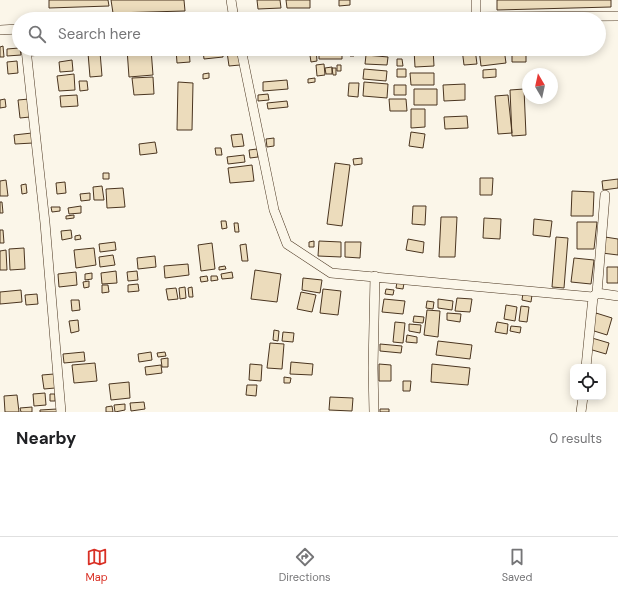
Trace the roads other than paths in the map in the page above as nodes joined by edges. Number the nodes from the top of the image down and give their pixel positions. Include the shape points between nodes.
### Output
1 (231, 0) edge
2 (476, 0) edge
3 (233, 12) edge
4 (476, 12) edge
5 (606, 16) edge
6 (618, 16) edge
7 (12, 29) edge
8 (0, 30) edge
9 (27, 56) edge
10 (241, 56) edge
11 (605, 195) dead end
12 (375, 276) junction
13 (595, 295) junction
14 (618, 296) edge
15 (586, 364) edge
16 (583, 400) edge
17 (61, 412) edge
18 (374, 412) edge
19 (581, 412) edge

1 - 3 street
2 - 4 street
5 - 6 street
7 - 8 street
9 - 17 street via 45,223
10 - 12 street via 274,210 287,244 331,272
11 - 13 street
12 - 13 street
12 - 18 street
13 - 14 street
13 - 15 street
16 - 19 street

